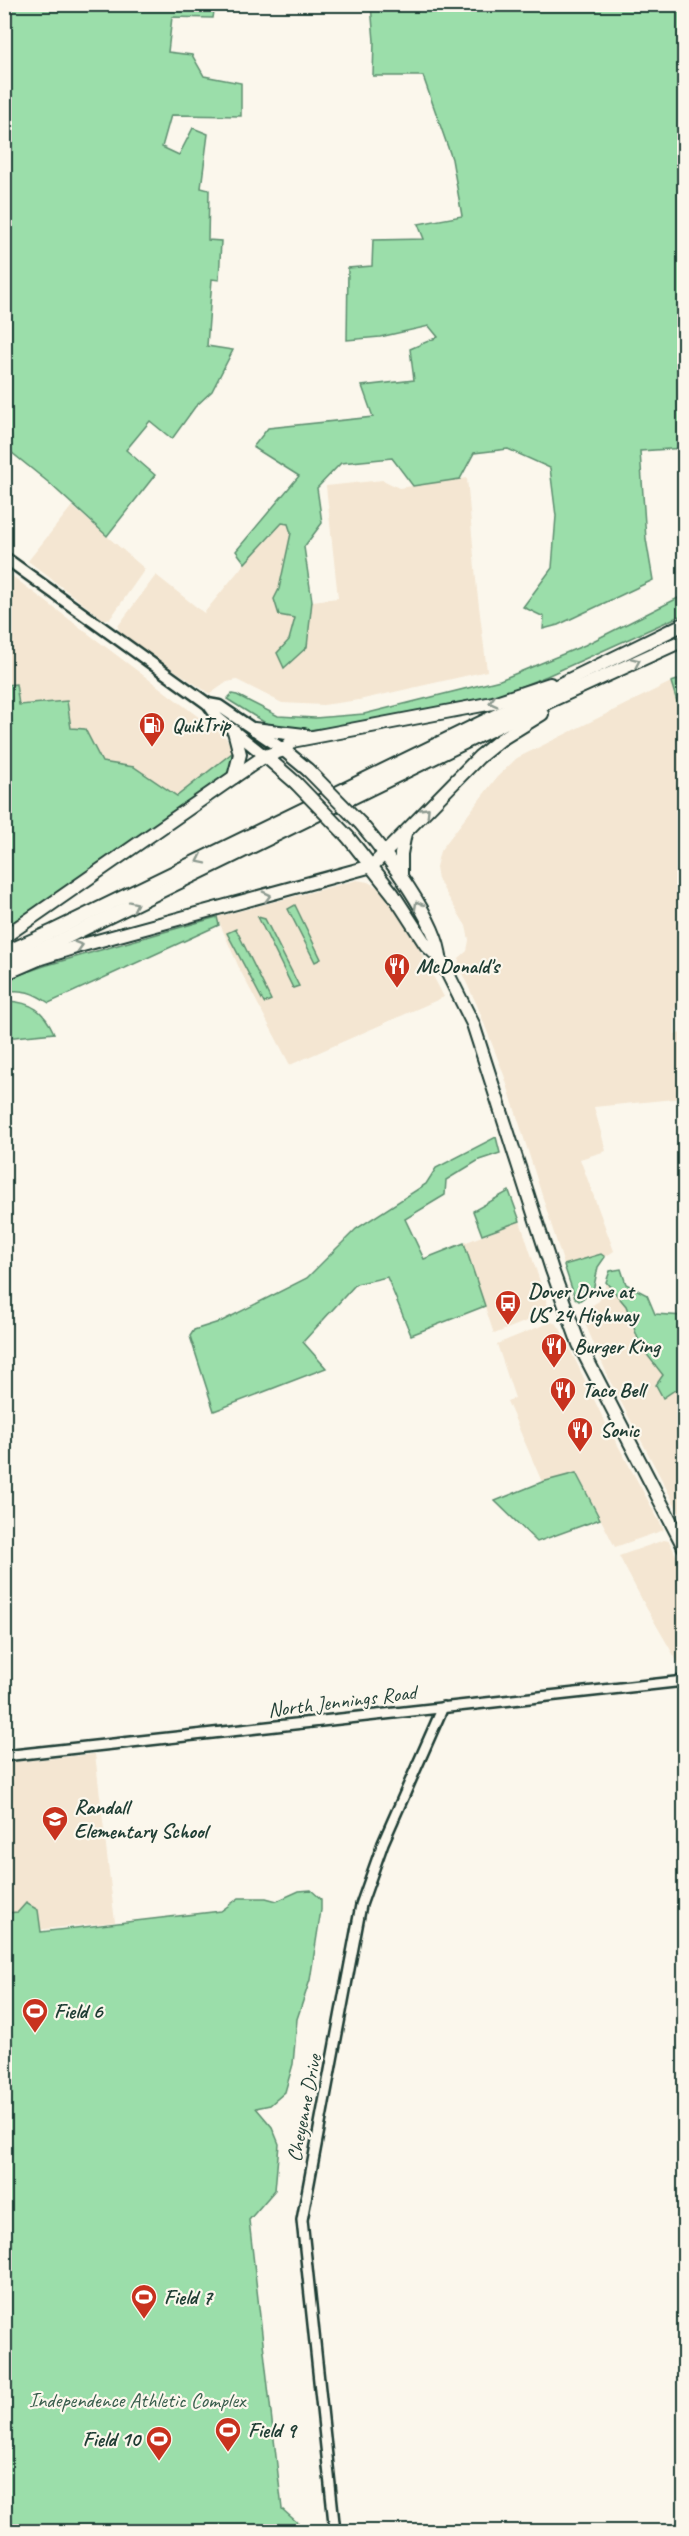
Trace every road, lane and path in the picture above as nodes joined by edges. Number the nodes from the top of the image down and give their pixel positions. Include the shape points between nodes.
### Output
1 (4, 557) edge
2 (684, 624) edge
3 (684, 640) edge
4 (568, 679) junction
5 (599, 679) junction
6 (208, 704) junction
7 (254, 729) junction
8 (234, 731) junction
9 (320, 735) junction
10 (284, 750) junction
11 (265, 756) junction
12 (234, 777) junction
13 (405, 833) junction
14 (385, 853) junction
15 (372, 866) junction
16 (351, 873) junction
17 (401, 876) junction
18 (381, 877) junction
19 (4, 937) edge
20 (4, 953) edge
21 (440, 958) junction
22 (4, 965) edge
23 (4, 974) edge
24 (684, 1547) edge
25 (684, 1681) edge
26 (443, 1707) junction
27 (4, 1756) edge
28 (334, 2532) edge

1 - 6 main road
2 - 4 highway
5 -> 3 highway
4 -> 9 highway via 493,703
4 -> 20 highway
13 -> 5 highway via 500,740
22 -> 5 highway
6 - 7 main road via 219,706
6 - 8 main road
7 - 9 highway
7 - 10 main road
8 - 11 main road
8 - 12 highway via 240,754
9 - 10 highway via 292,741
10 - 11 highway
10 - 14 highway, bridge via 361,824
11 - 12 highway
11 - 15 highway, bridge via 296,783
12 - 19 highway
13 - 14 highway
13 - 17 highway
14 - 15 highway
14 - 17 highway
15 - 16 highway
15 - 18 highway
16 - 18 highway
23 -> 16 highway via 79,946
21 -> 17 highway via 433,933
18 - 21 highway via 426,945
21 - 24 highway via 485,1057 579,1344
25 - 26 street, North Jennings Road
26 - 27 street, North Jennings Road
26 - 28 street, Cheyenne Drive via 383,1845 362,1905 302,2220

